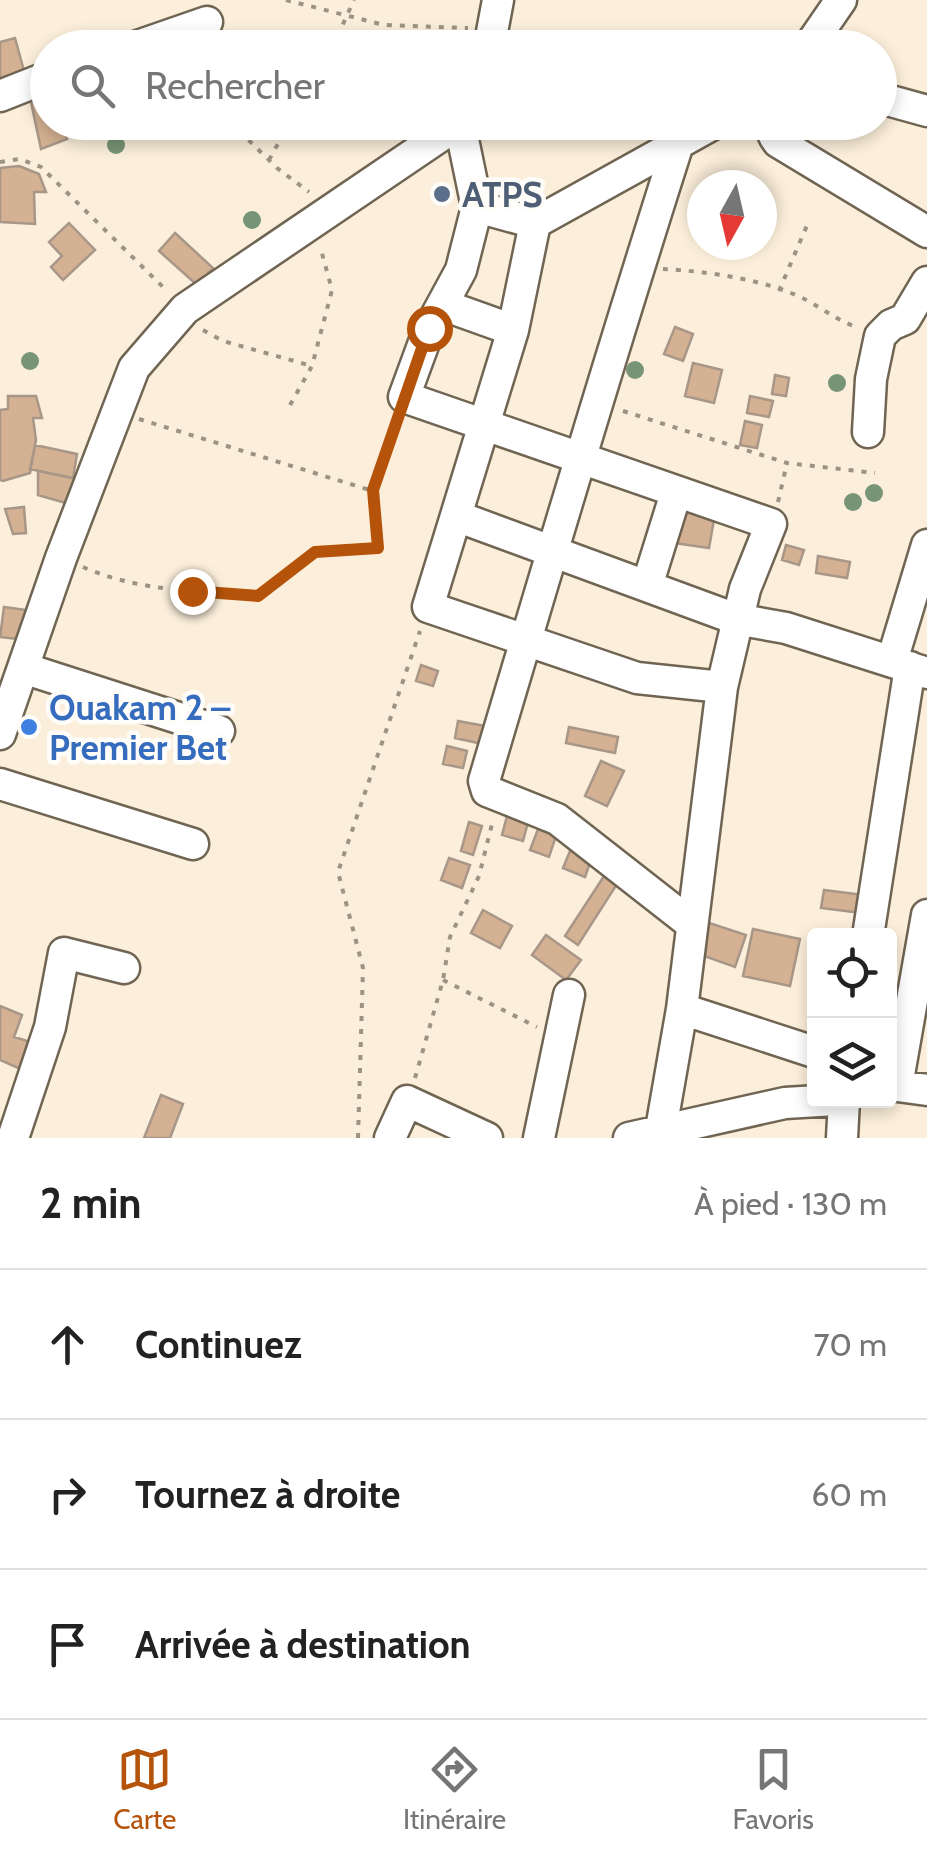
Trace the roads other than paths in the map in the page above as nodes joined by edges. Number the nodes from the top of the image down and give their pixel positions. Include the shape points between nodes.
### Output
1 (841, 0) edge
2 (206, 22) dead end
3 (183, 30) edge
4 (820, 30) edge
5 (30, 84) edge
6 (0, 96) edge
7 (897, 103) edge
8 (927, 111) edge
9 (436, 140) edge
10 (463, 140) edge
11 (686, 140) edge
12 (777, 140) edge
13 (676, 146) junction
14 (478, 208) junction
15 (535, 222) junction
16 (927, 232) edge
17 (927, 282) edge
18 (443, 305) junction
19 (904, 327) edge
20 (513, 330) junction
21 (484, 427) junction
22 (868, 432) dead end
23 (579, 460) junction
24 (676, 493) junction
25 (456, 516) junction
26 (927, 546) edge
27 (553, 550) junction
28 (647, 586) junction
29 (736, 619) junction
30 (526, 641) junction
31 (910, 667) edge
32 (23, 668) junction
33 (722, 687) junction
34 (219, 731) dead end
35 (0, 734) edge
36 (0, 784) edge
37 (193, 844) dead end
38 (927, 915) edge
39 (690, 924) junction
40 (869, 928) edge
41 (124, 968) dead end
42 (922, 974) edge
43 (568, 995) dead end
44 (682, 1010) junction
45 (807, 1050) edge
46 (904, 1087) edge
47 (807, 1102) edge
48 (844, 1108) edge
49 (710, 1128) edge
50 (661, 1129) junction
51 (13, 1138) edge
52 (390, 1138) edge
53 (487, 1138) edge
54 (539, 1138) edge
55 (630, 1138) edge
56 (842, 1138) edge

1 - 4 street
2 - 3 street
5 - 6 street
7 - 8 street
9 - 32 street via 185,309 134,368
10 - 14 street
11 - 13 street
12 - 16 street
13 - 15 street
13 - 23 street
14 - 15 street
14 - 18 street
15 - 20 street
17 - 19 street
18 - 20 street
18 - 21 street via 404,397
19 - 22 street via 871,379
20 - 21 street
21 - 23 street
21 - 25 street
23 - 24 street
23 - 27 street
24 - 28 street
24 - 29 street via 771,524
25 - 27 street
25 - 30 street via 428,607
26 - 31 street
27 - 28 street
27 - 30 street
28 - 29 street
29 - 31 street
29 - 33 street
30 - 33 street via 636,678
30 - 39 street via 484,781 487,790 557,819
31 - 40 street
32 - 34 street
32 - 35 street
33 - 39 street
36 - 37 street
38 - 42 street
39 - 44 street
41 - 51 street via 64,953 50,1027
42 - 46 street
43 - 54 street
44 - 45 street
44 - 50 street
47 - 49 street
48 - 56 street
49 - 50 street
50 - 55 street
52 - 53 street via 407,1101

